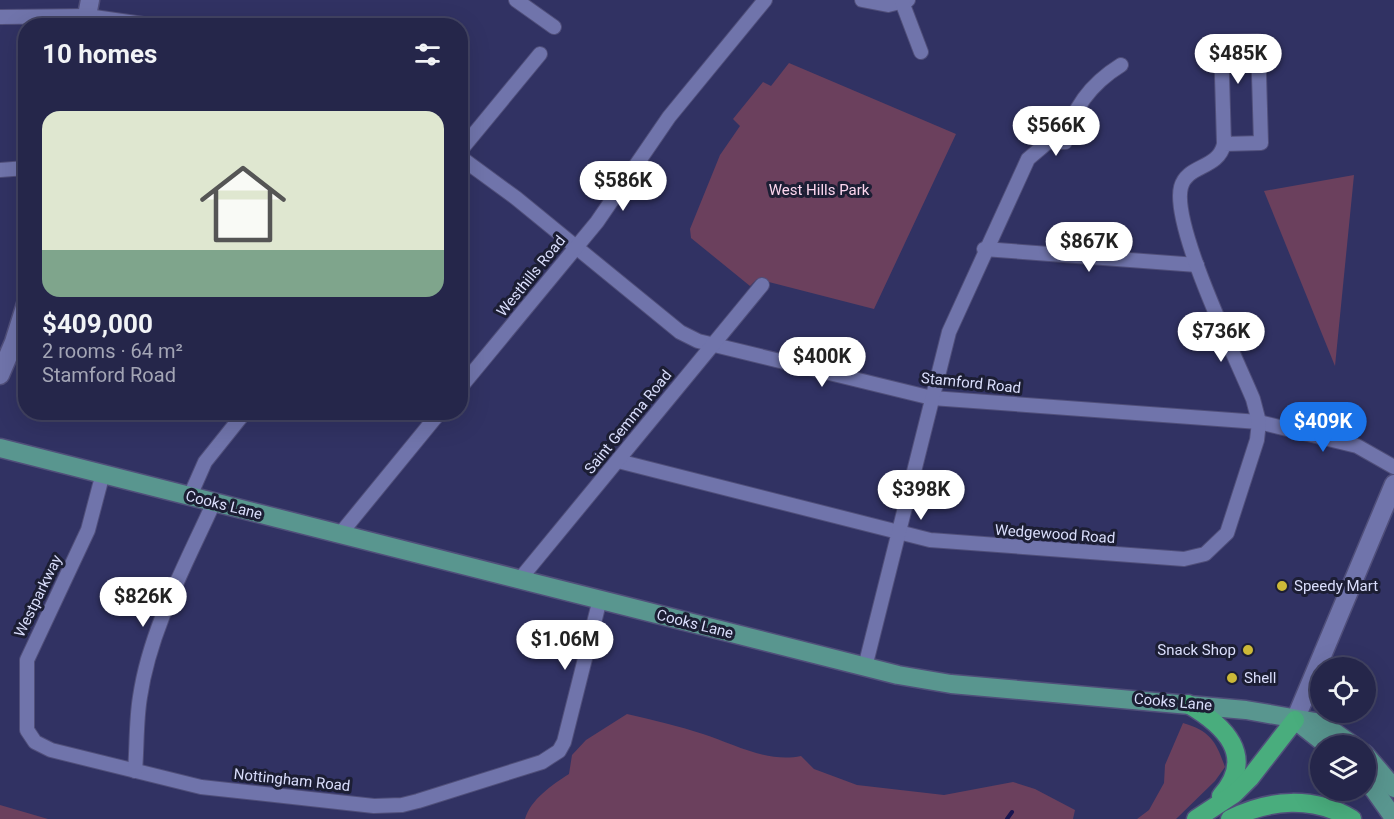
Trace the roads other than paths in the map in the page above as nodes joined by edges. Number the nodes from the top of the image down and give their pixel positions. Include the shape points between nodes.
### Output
1 (516, 0) edge
2 (765, 0) edge
3 (862, 0) edge
4 (905, 1) edge
5 (88, 14) edge
6 (0, 17) edge
7 (111, 18) edge
8 (554, 27) dead end
9 (921, 52) dead end
10 (540, 54) dead end
11 (1121, 65) dead end
12 (468, 141) edge
13 (1224, 144) junction
14 (468, 163) edge
15 (18, 169) edge
16 (0, 170) edge
17 (576, 248) junction
18 (984, 249) junction
19 (1197, 265) junction
20 (762, 285) dead end
21 (18, 329) edge
22 (713, 345) junction
23 (0, 375) edge
24 (468, 378) edge
25 (932, 398) junction
26 (239, 420) edge
27 (433, 420) edge
28 (1259, 422) junction
29 (0, 448) edge
30 (618, 460) junction
31 (1394, 467) edge
32 (103, 473) junction
33 (1394, 484) edge
34 (190, 496) junction
35 (214, 502) junction
36 (899, 532) junction
37 (341, 533) junction
38 (519, 579) junction
39 (600, 599) junction
40 (865, 667) junction
41 (1188, 704) junction
42 (1295, 720) junction
43 (1314, 735) edge
44 (1338, 735) edge
45 (31, 737) joint
46 (1376, 767) edge
47 (135, 771) junction
48 (1394, 788) edge
49 (1376, 793) edge
50 (1202, 815) edge
51 (1394, 818) edge
52 (1230, 819) edge
53 (1352, 819) edge

1 - 8 street
2 - 17 street, Westhills Road via 680,103
3 - 4 street via 888,5
4 - 9 street
5 - 6 street
5 - 7 street
10 - 12 street
11 - 18 street via 1090,90 1072,117 1065,142 1048,142 1033,152
13 - 13 street via 1221,42 1258,41 1262,143
13 - 19 street via 1219,158 1181,184 1179,206
14 - 17 street, Stamford Road
15 - 16 street
17 - 22 street, Stamford Road via 680,332
17 - 24 street, Westhills Road
18 - 19 street
18 - 25 street via 955,314
19 - 28 street via 1254,399
20 - 22 street, Saint Gemma Road
21 - 23 street
22 - 25 street, Stamford Road
22 - 30 street, Saint Gemma Road
25 - 28 street, Stamford Road
25 - 36 street
26 - 34 street via 205,462
27 - 37 street
28 - 31 street, Stamford Road via 1357,446
28 - 36 street, Wedgewood Road via 1257,440 1227,532 1214,548 1196,558 950,543
29 - 32 main road, Cooks Lane
30 - 36 street, Wedgewood Road
30 - 38 street, Saint Gemma Road
32 - 34 main road, Cooks Lane
32 - 45 street, Westparkway via 88,530 27,660 26,720
33 - 42 street
34 - 35 main road, Cooks Lane
35 - 37 main road, Cooks Lane
35 - 47 street via 169,604 145,675
36 - 40 street
37 - 38 main road, Cooks Lane
38 - 39 main road, Cooks Lane
39 - 40 main road, Cooks Lane
39 - 47 street, Nottingham Road via 564,742 551,757 418,801 389,806 201,787
40 - 41 main road, Cooks Lane via 951,684
41 - 42 main road, Cooks Lane
41 - 50 highway via 1220,725 1234,747 1235,774 1228,789
42 - 43 main road
42 - 44 main road, Cooks Lane via 1321,723
42 - 50 highway via 1250,778
45 - 47 street, Nottingham Road via 41,747
46 - 48 main road
49 - 51 main road
52 - 53 highway via 1286,802 1326,807

